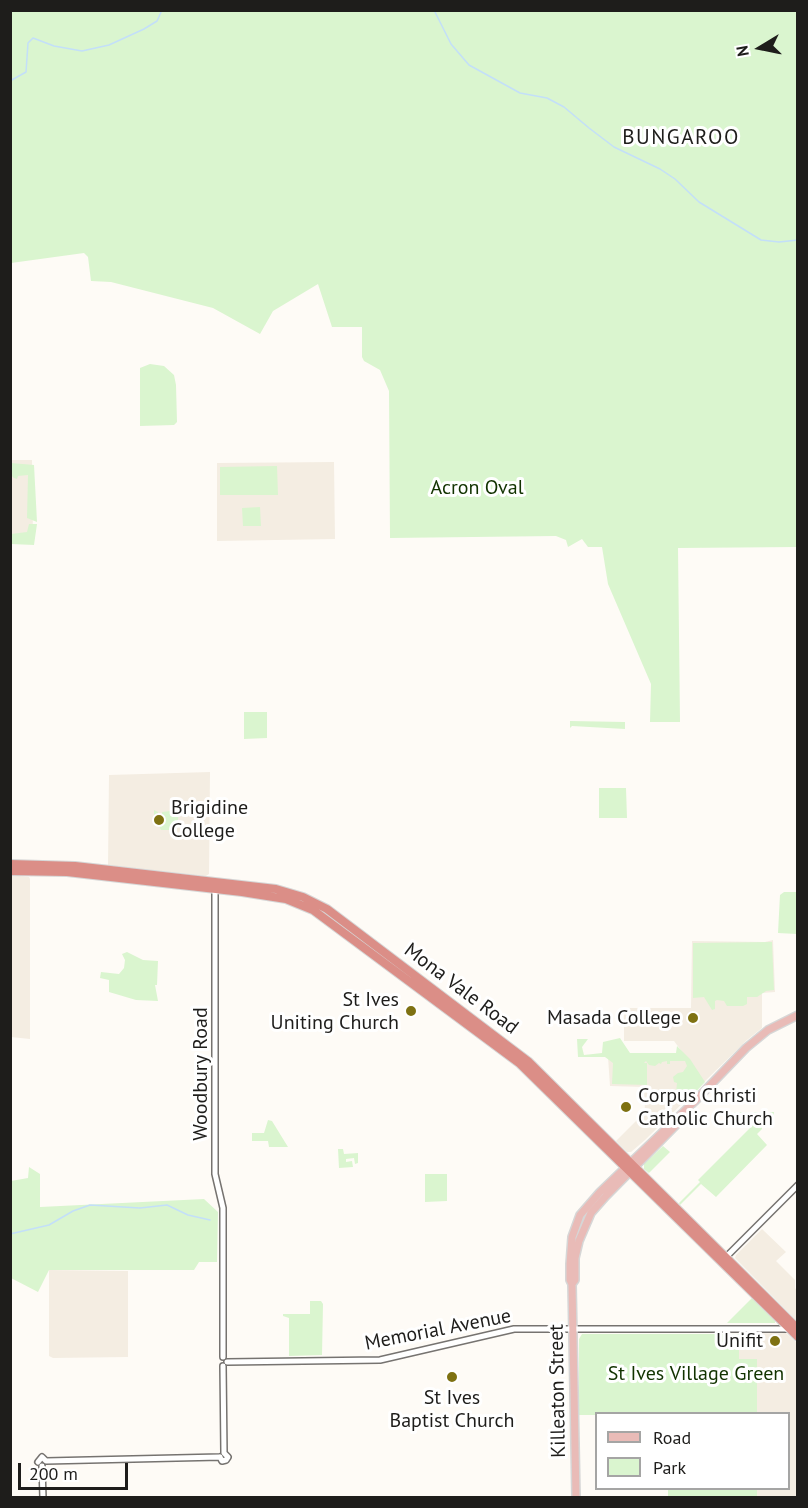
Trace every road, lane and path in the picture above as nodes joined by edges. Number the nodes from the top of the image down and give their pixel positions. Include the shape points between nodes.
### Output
1 (10, 864) edge
2 (10, 872) edge
3 (215, 885) junction
4 (798, 1017) edge
5 (631, 1167) junction
6 (798, 1185) edge
7 (724, 1259) junction
8 (572, 1284) junction
9 (573, 1329) junction
10 (793, 1329) edge
11 (798, 1337) edge
12 (225, 1362) junction
13 (44, 1497) edge
14 (576, 1497) edge

1 - 3 highway, Mona Vale Road via 64,865
2 - 3 highway, Mona Vale Road
3 - 5 highway, Mona Vale Road via 283,890 327,909 529,1062
3 - 12 street, Woodbury Road via 215,1174 224,1208
4 - 5 main road via 754,1045
5 - 7 highway, Mona Vale Road
5 - 8 main road, Killeaton Street via 588,1219 579,1240
5 - 8 main road, Killeaton Street via 582,1212 571,1244
6 - 7 street
7 - 10 highway, Mona Vale Road
8 - 9 main road, Killeaton Street
9 - 10 street, Memorial Avenue
9 - 12 street, Memorial Avenue via 506,1331 380,1360
9 - 14 main road, Killeaton Street
10 - 11 highway, Mona Vale Road
12 - 13 street, Woodbury Road via 222,1455 44,1463

